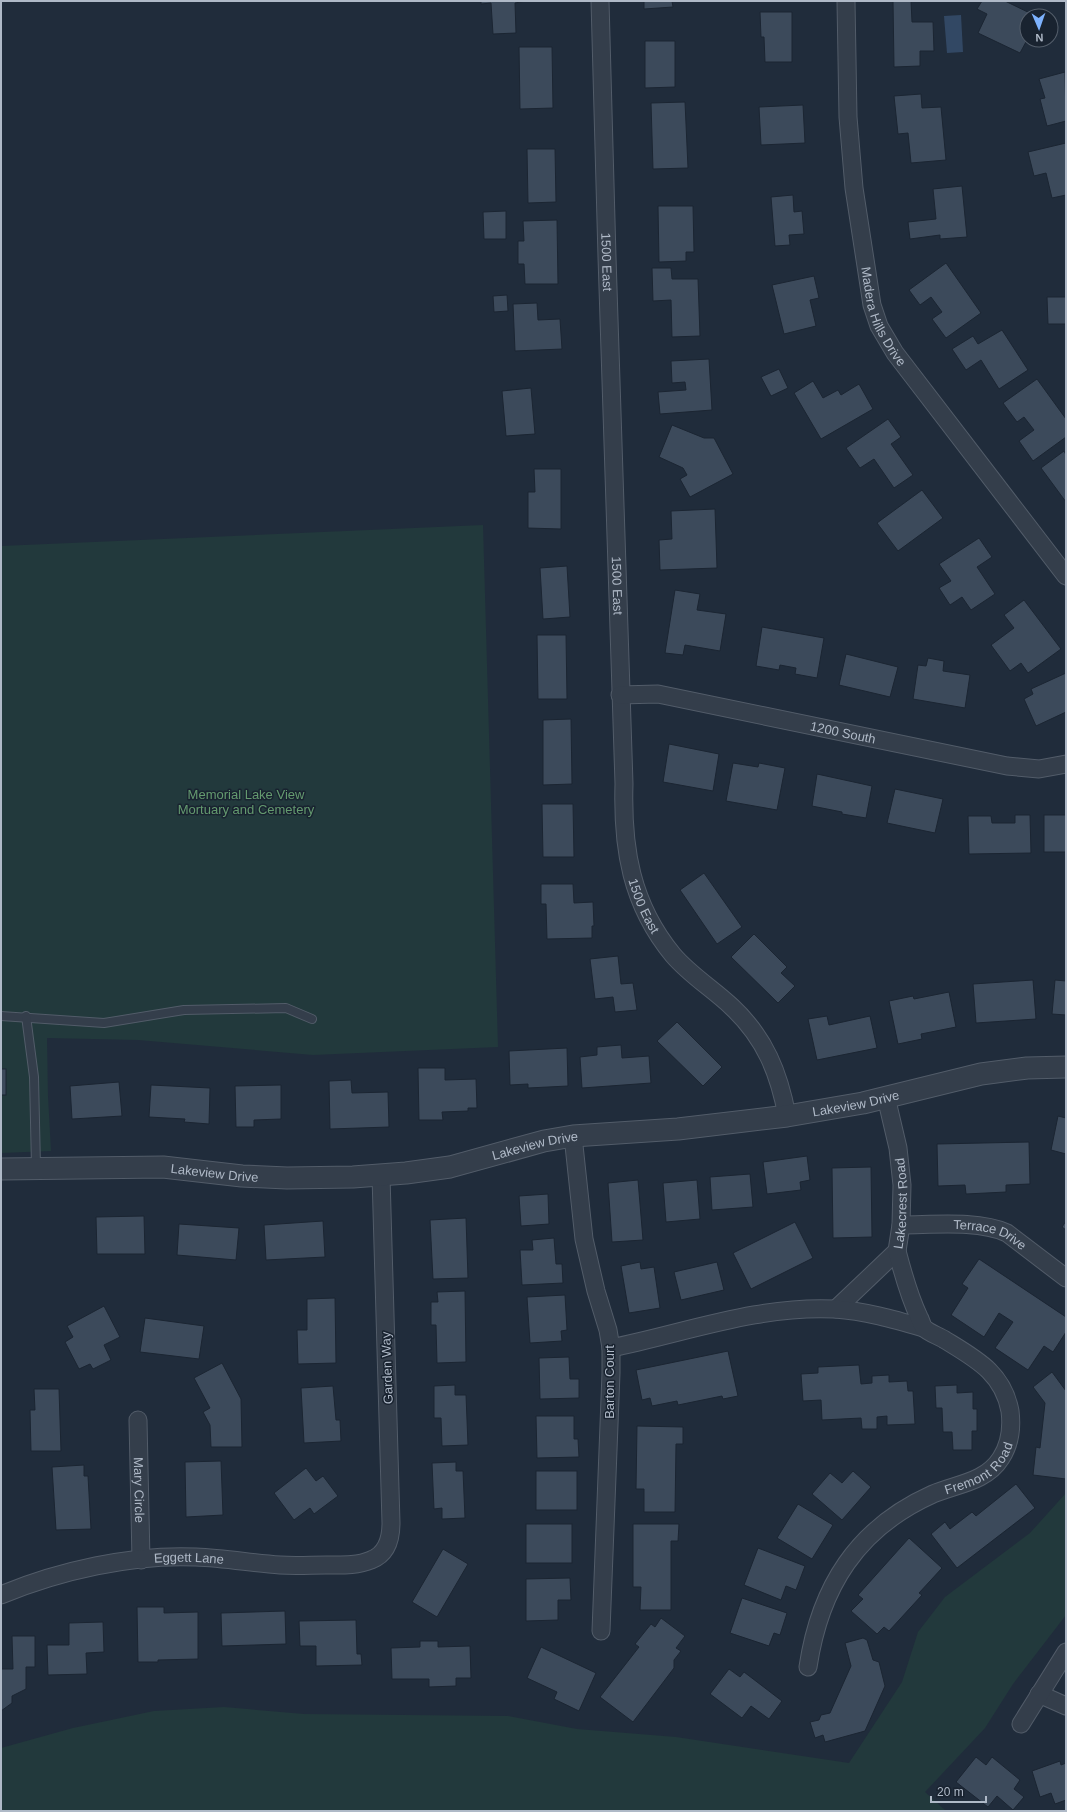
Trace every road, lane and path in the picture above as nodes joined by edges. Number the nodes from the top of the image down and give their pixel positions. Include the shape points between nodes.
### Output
1 (600, 1) edge
2 (846, 1) edge
3 (1066, 576) edge
4 (620, 695) junction
5 (1066, 764) edge
6 (1, 1016) edge
7 (26, 1016) junction
8 (312, 1019) dead end
9 (1066, 1067) edge
10 (886, 1097) junction
11 (787, 1116) junction
12 (572, 1136) junction
13 (36, 1168) junction
14 (1, 1169) edge
15 (381, 1176) junction
16 (901, 1225) junction
17 (897, 1251) junction
18 (1066, 1278) edge
19 (836, 1309) junction
20 (924, 1328) junction
21 (611, 1348) junction
22 (138, 1420) dead end
23 (379, 1556) joint
24 (140, 1560) junction
25 (1, 1595) edge
26 (601, 1631) dead end
27 (1066, 1652) edge
28 (808, 1667) dead end
29 (1039, 1694) junction
30 (1066, 1706) edge
31 (1021, 1724) dead end

1 - 4 street, 1500 East
2 - 3 street, Madera Hills Drive via 848,117 852,174 870,294 879,326 895,353
4 - 5 street, 1200 South via 658,694 1012,767 1039,769
4 - 11 street, 1500 East via 624,824 630,873 638,895 651,923 674,956 731,1006 757,1037 777,1072
6 - 7 lane
7 - 8 lane via 108,1023 184,1010 286,1008
7 - 13 lane via 34,1077
9 - 10 street, Lakeview Drive via 996,1072
10 - 11 street, Lakeview Drive
10 - 16 street, Lakecrest Road via 900,1166
11 - 12 street, Lakeview Drive via 693,1127
12 - 15 street, Lakeview Drive via 544,1141 450,1167
12 - 21 street, Barton Court via 584,1239
13 - 14 street, Lakeview Drive
13 - 15 street, Lakeview Drive via 163,1167 266,1178
15 - 23 street, Garden Way via 391,1523 389,1541
16 - 17 street, Lakecrest Road
16 - 18 street, Terrace Drive via 964,1225 998,1229
17 - 19 street, Lakecrest Road
17 - 20 street via 912,1302
19 - 20 street
19 - 21 street via 808,1309 745,1316
20 - 28 street, Fremont Road via 976,1360 998,1380 1004,1390 1011,1417 1007,1444 1001,1458 992,1468 981,1476 914,1504 880,1527 852,1557 840,1572 823,1605 812,1639
21 - 26 street, Barton Court
22 - 24 street, Mary Circle
23 - 24 street, Eggett Lane via 363,1563 346,1565 282,1565 195,1557
24 - 25 street, Eggett Lane via 42,1579
27 - 29 street
29 - 30 street
29 - 31 street

